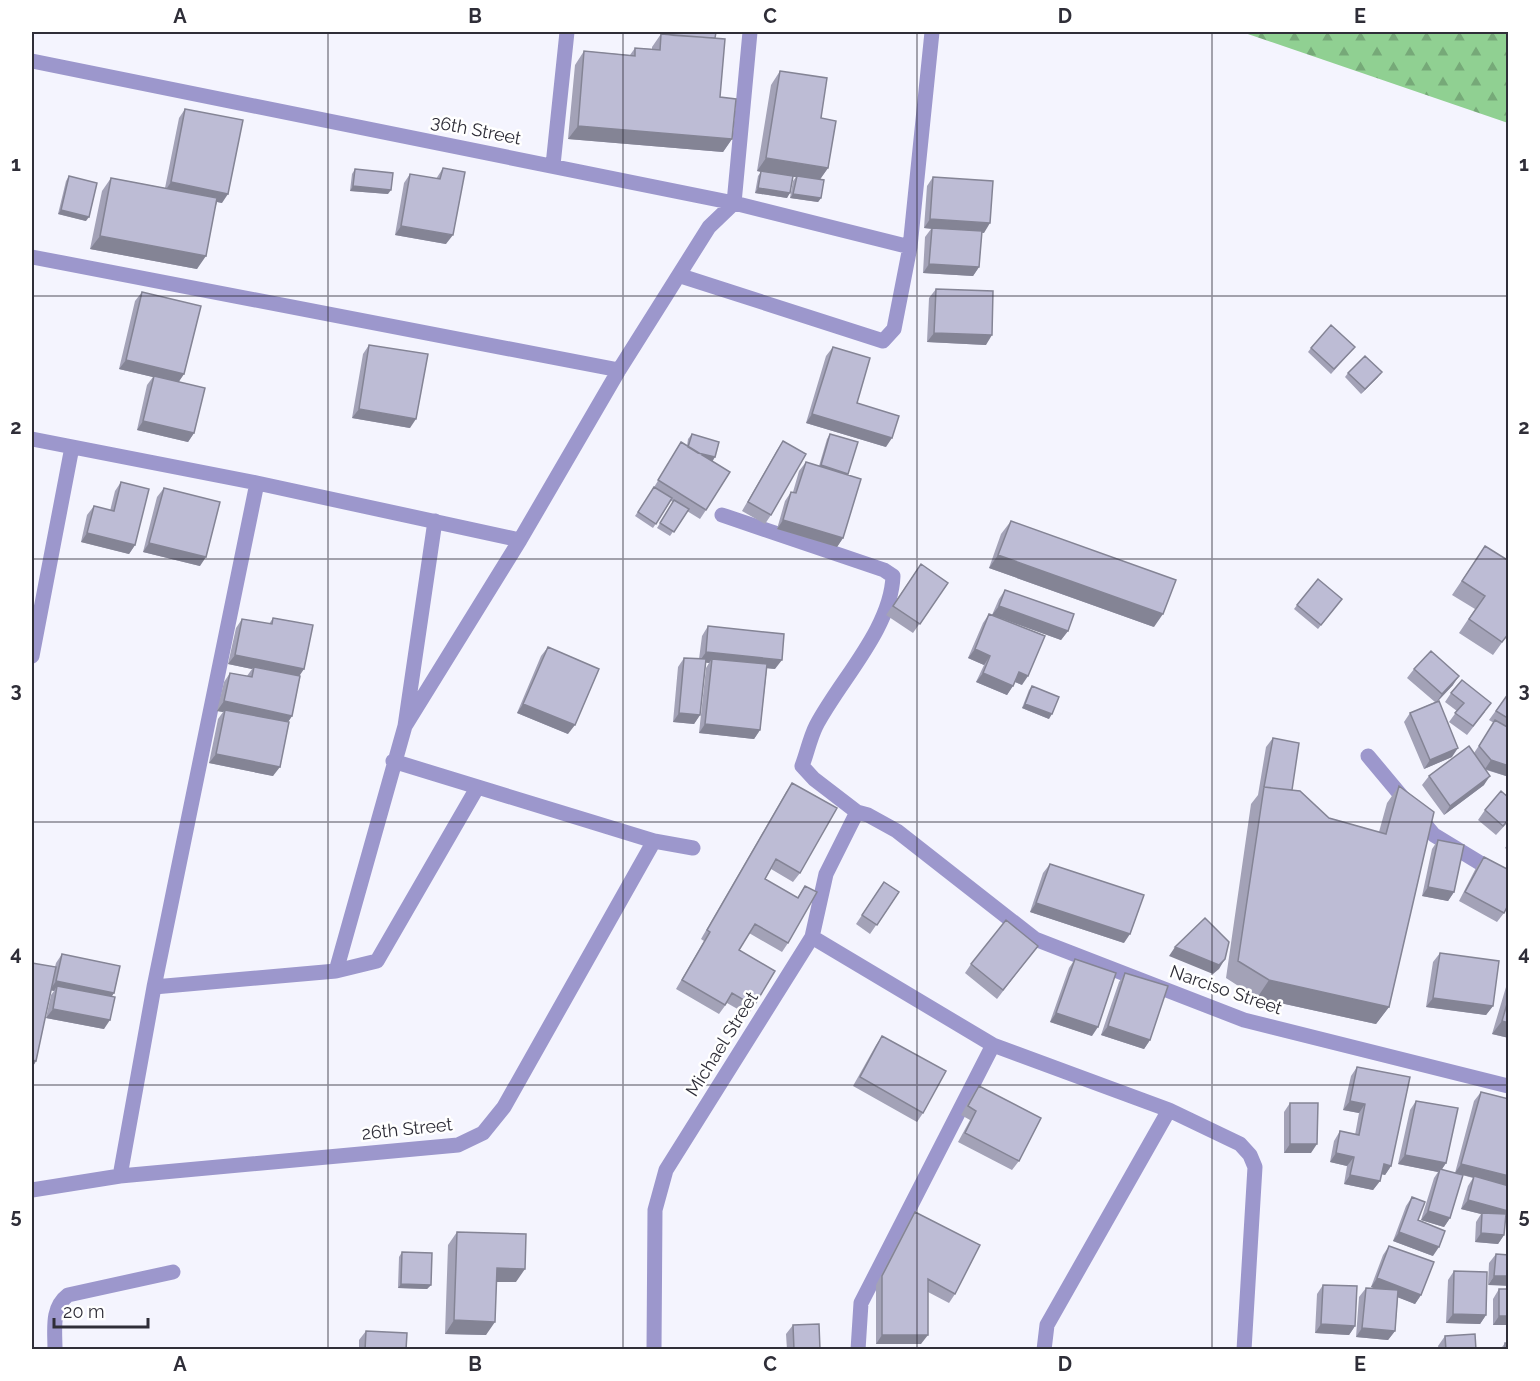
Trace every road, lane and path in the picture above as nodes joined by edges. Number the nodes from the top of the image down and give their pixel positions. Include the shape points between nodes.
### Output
1 (567, 32) edge
2 (750, 32) edge
3 (932, 32) edge
4 (32, 61) edge
5 (553, 165) junction
6 (734, 203) junction
7 (910, 247) junction
8 (32, 256) edge
9 (681, 276) junction
10 (619, 370) junction
11 (32, 439) edge
12 (72, 447) junction
13 (257, 483) junction
14 (722, 515) dead end
15 (435, 521) junction
16 (520, 540) junction
17 (32, 656) edge
18 (405, 726) junction
19 (1368, 756) dead end
20 (393, 761) junction
21 (477, 788) junction
22 (857, 812) junction
23 (654, 841) junction
24 (693, 848) dead end
25 (1509, 880) edge
26 (812, 938) junction
27 (336, 971) junction
28 (154, 987) junction
29 (993, 1045) junction
30 (1509, 1086) edge
31 (1169, 1110) junction
32 (120, 1176) junction
33 (32, 1190) edge
34 (173, 1272) dead end
35 (55, 1350) edge
36 (654, 1350) edge
37 (858, 1350) edge
38 (1044, 1350) edge
39 (1244, 1350) edge

1 - 5 street
2 - 6 street
3 - 7 street
4 - 5 street, 36th Street
5 - 6 street, 36th Street
6 - 7 street, 36th Street
6 - 9 street via 710,227
7 - 9 street via 894,329 883,341
8 - 10 street
9 - 10 street
10 - 16 street
11 - 12 street
12 - 13 street
12 - 17 street
13 - 15 street
13 - 28 street
14 - 22 street via 893,576 891,597 871,638 816,728 802,765
15 - 16 street
15 - 18 street
16 - 18 street
18 - 20 street
19 - 25 street via 1434,835
20 - 21 street
20 - 27 street
21 - 23 street
21 - 27 street via 377,961
22 - 26 street, Michael Street via 826,874
22 - 30 street, Narciso Street via 897,831 1035,939 1244,1020
23 - 24 street
23 - 32 street, 26th Street via 504,1107 483,1133 458,1145
26 - 29 street
26 - 36 street, Michael Street via 666,1170 655,1210
27 - 28 street
28 - 32 street
29 - 31 street
29 - 37 street via 861,1303
31 - 38 street via 1047,1325
31 - 39 street via 1240,1144 1256,1167
32 - 33 street, 26th Street
34 - 35 street via 69,1295 58,1303

